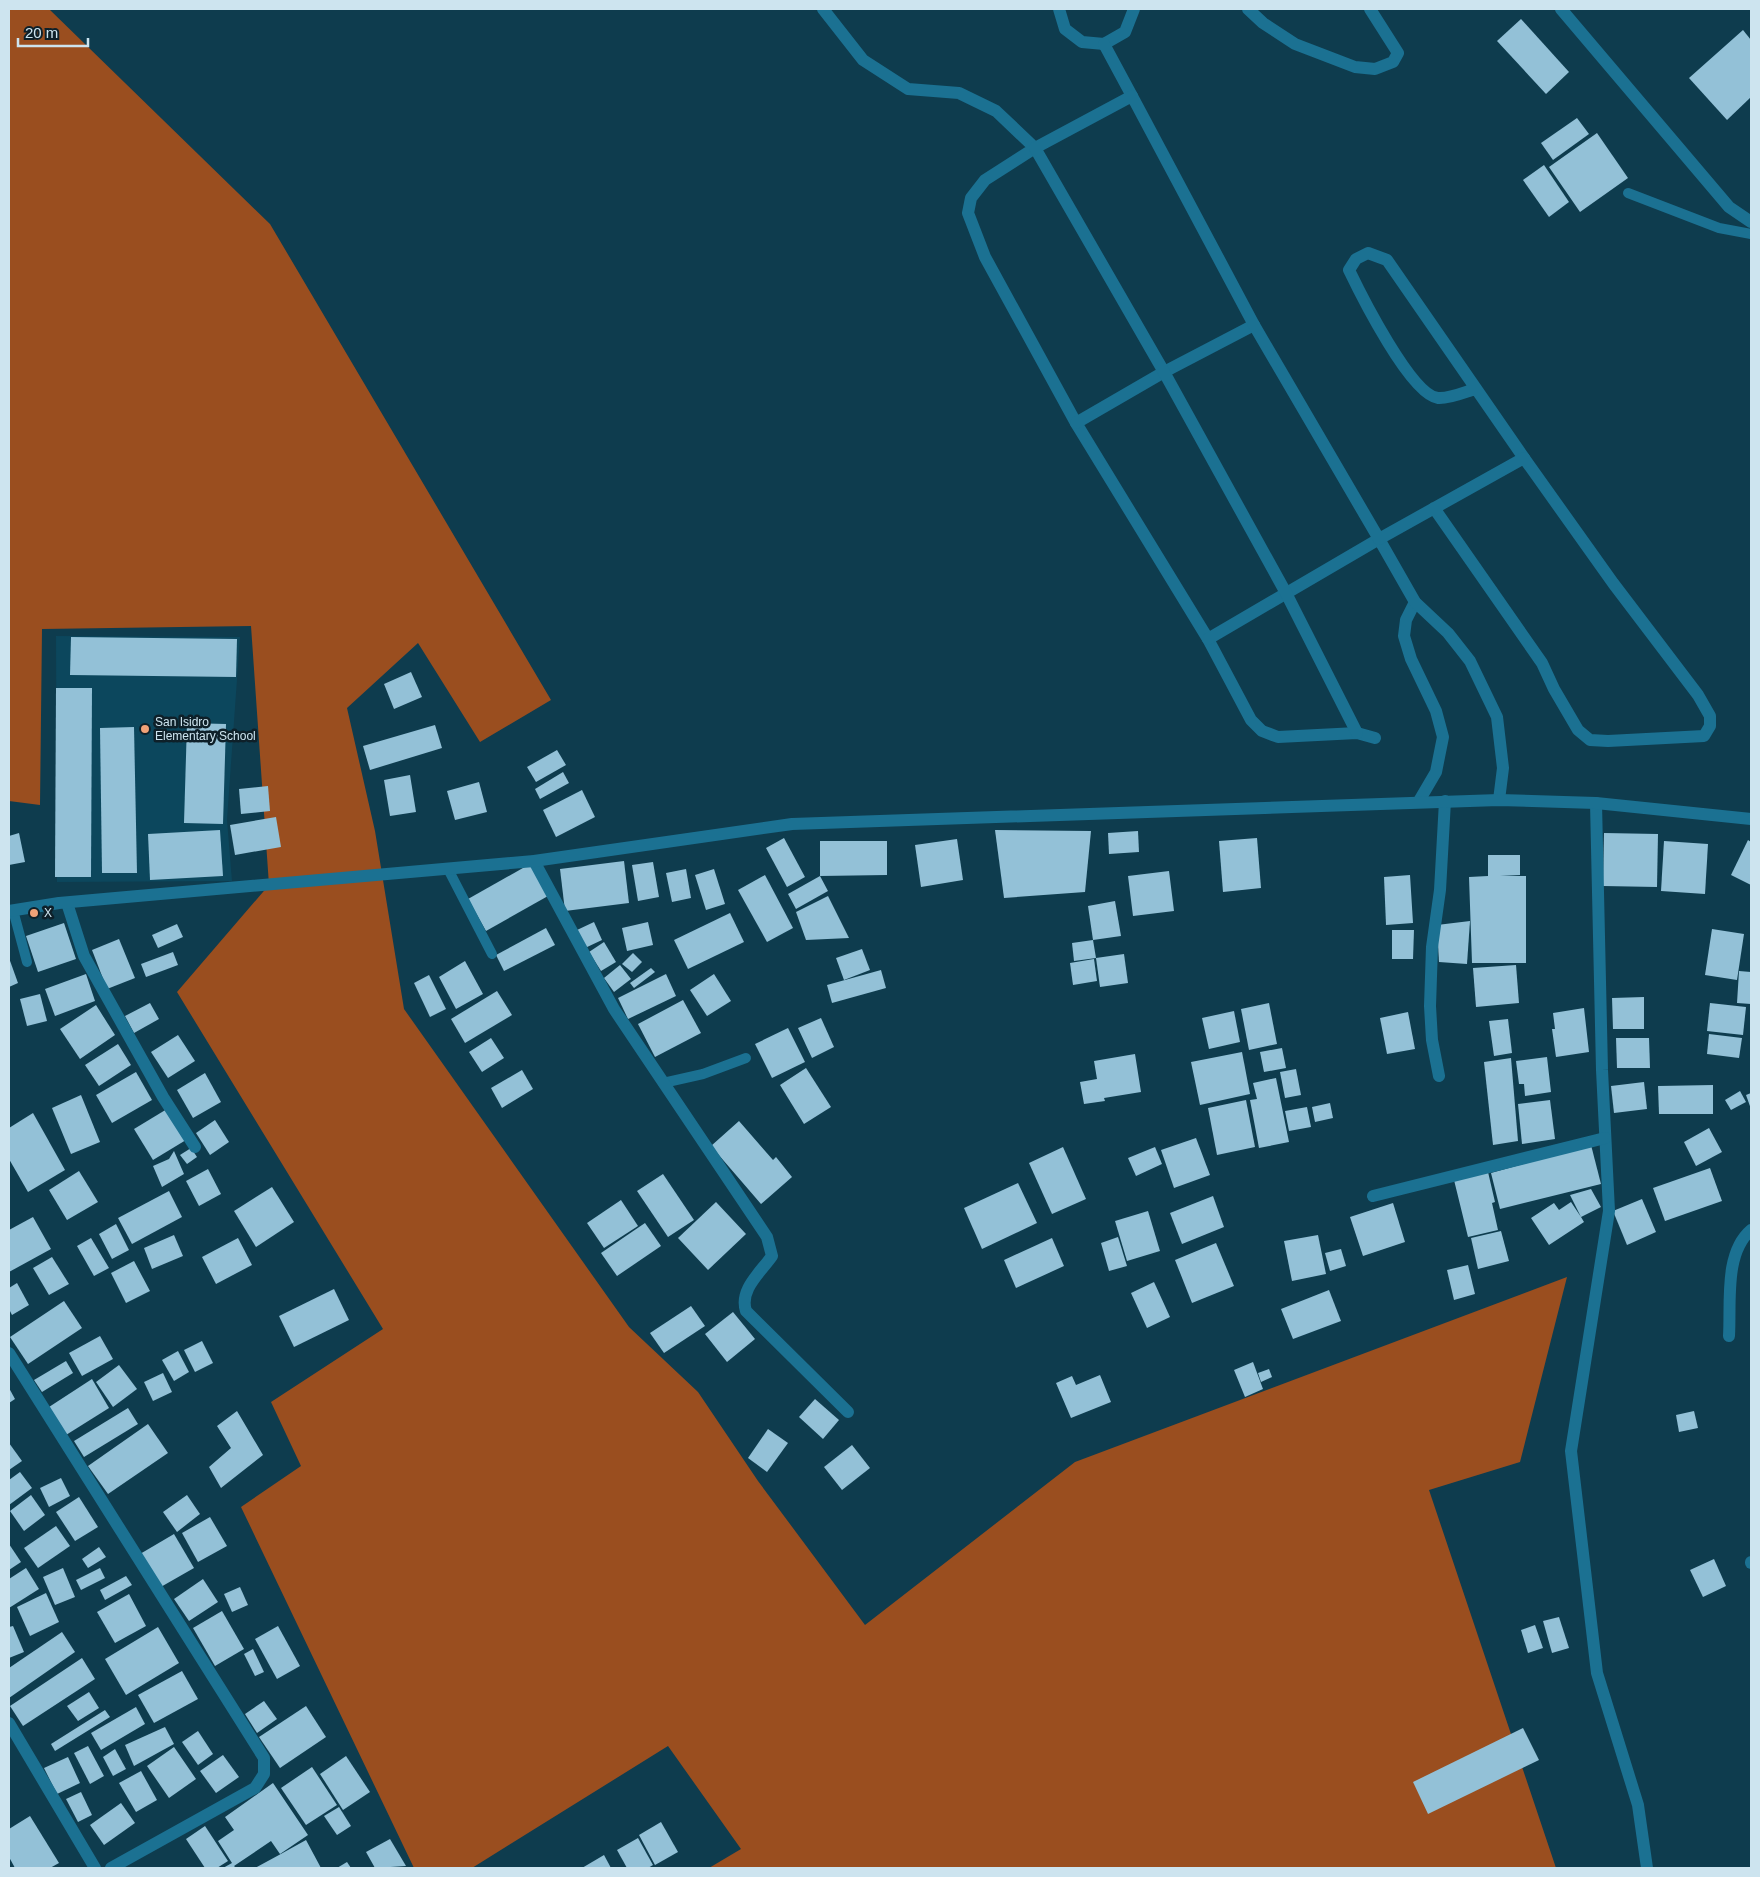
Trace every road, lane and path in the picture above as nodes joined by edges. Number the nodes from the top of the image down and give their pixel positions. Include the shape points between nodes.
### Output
1 (823, 9) edge
2 (1059, 9) edge
3 (1135, 9) edge
4 (1248, 9) edge
5 (1370, 9) edge
6 (1561, 9) edge
7 (1104, 44) junction
8 (1132, 96) junction
9 (1035, 148) junction
10 (1628, 193) dead end
11 (1751, 222) edge
12 (1751, 234) edge
13 (1254, 325) junction
14 (1164, 372) junction
15 (1476, 389) junction
16 (1076, 423) junction
17 (1524, 458) junction
18 (1434, 508) junction
19 (1378, 539) junction
20 (1286, 593) junction
21 (1414, 602) junction
22 (1208, 639) junction
23 (1357, 733) junction
24 (1375, 738) dead end
25 (1499, 800) junction
26 (1419, 801) junction
27 (1445, 801) junction
28 (1596, 803) junction
29 (1751, 820) edge
30 (534, 861) junction
31 (448, 868) junction
32 (67, 903) junction
33 (11, 911) edge
34 (492, 954) dead end
35 (27, 962) dead end
36 (746, 1058) dead end
37 (1439, 1076) dead end
38 (663, 1083) junction
39 (1605, 1138) junction
40 (195, 1146) dead end
41 (1373, 1196) dead end
42 (1751, 1230) edge
43 (1729, 1336) dead end
44 (9, 1352) edge
45 (848, 1412) dead end
46 (9, 1723) edge
47 (95, 1868) edge
48 (112, 1868) edge
49 (1647, 1868) edge

1 - 9 street via 863,60 908,89 959,93 996,111
2 - 7 street via 1065,29 1082,42
3 - 7 street via 1125,32
4 - 5 street via 1295,44 1356,67 1374,69 1393,62 1398,53
6 - 11 street via 1730,207
7 - 8 street
8 - 9 street
8 - 13 street
9 - 14 street
9 - 16 street via 985,180 971,198 968,213 985,257
10 - 12 lane via 1720,228
13 - 14 street
13 - 19 street
14 - 16 street
14 - 20 street
15 - 15 street via 1387,260 1368,253 1356,259 1349,270 1368,309 1412,379 1424,391 1438,398
15 - 17 street
16 - 22 street
17 - 18 street
17 - 18 street via 1698,695 1710,716 1710,726 1704,736 1608,741 1590,740 1578,730 1542,663
18 - 19 street
19 - 20 street
19 - 21 street
20 - 22 street
20 - 23 street
21 - 25 street via 1448,634 1470,661 1497,717 1503,768
21 - 26 street via 1406,620 1404,636 1411,659 1436,711 1443,737 1436,772
22 - 23 street via 1251,720 1262,731 1278,737
23 - 24 street
25 - 27 street
25 - 28 street
26 - 27 street
26 - 30 street via 792,824
27 - 37 street via 1430,1006
28 - 29 street
28 - 39 street
30 - 31 street
30 - 38 street via 614,1009
31 - 32 street
31 - 34 lane
32 - 33 street
32 - 40 street via 84,956
33 - 35 lane
36 - 38 lane via 703,1074
38 - 45 street via 767,1237 772,1256 744,1294 746,1311
39 - 41 street
39 - 49 street via 1609,1211 1571,1451 1597,1673 1638,1805
42 - 43 street via 1745,1235 1733,1262
44 - 48 street via 264,1758 264,1774 255,1788
46 - 47 street

